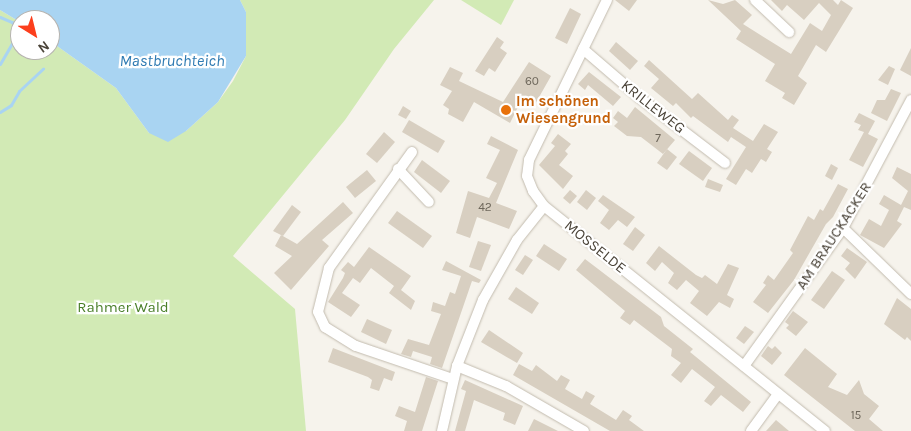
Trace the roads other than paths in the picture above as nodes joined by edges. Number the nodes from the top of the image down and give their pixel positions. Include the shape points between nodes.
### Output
1 (607, 0) edge
2 (755, 0) edge
3 (789, 32) dead end
4 (583, 49) junction
5 (911, 100) edge
6 (412, 152) dead end
7 (725, 162) dead end
8 (398, 170) junction
9 (430, 202) dead end
10 (544, 206) junction
11 (843, 228) junction
12 (911, 294) edge
13 (457, 366) junction
14 (744, 366) junction
15 (453, 379) junction
16 (778, 394) junction
17 (442, 431) edge
18 (584, 431) edge
19 (751, 431) edge
20 (825, 431) edge

1 - 4 street, MOSSELDE
2 - 3 street
4 - 7 street, KRILLEWEG via 640,98
4 - 10 street, MOSSELDE via 529,160 529,183
5 - 11 street, AM BRAUCKACKER
6 - 8 street
8 - 9 street
8 - 15 street via 329,268 318,312 325,327 356,346
10 - 13 street via 517,240 496,277
10 - 14 street, MOSSELDE
11 - 12 street
11 - 14 street, AM BRAUCKACKER
13 - 15 street
13 - 18 street via 506,386
14 - 16 street, MOSSELDE
15 - 17 street
16 - 19 street
16 - 20 street, MOSSELDE

